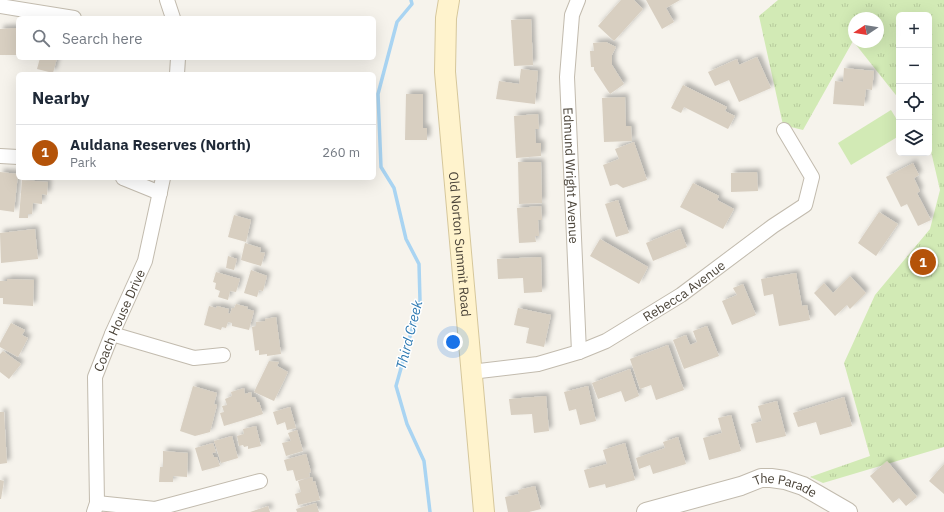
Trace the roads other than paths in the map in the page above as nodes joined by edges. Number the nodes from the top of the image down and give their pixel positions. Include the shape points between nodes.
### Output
1 (167, 0) edge
2 (449, 0) edge
3 (578, 0) edge
4 (0, 6) edge
5 (62, 16) edge
6 (172, 16) edge
7 (178, 60) edge
8 (177, 72) edge
9 (784, 130) dead end
10 (0, 156) edge
11 (16, 157) edge
12 (128, 180) edge
13 (163, 180) edge
14 (160, 193) junction
15 (112, 334) junction
16 (579, 352) junction
17 (222, 355) dead end
18 (471, 372) junction
19 (260, 481) dead end
20 (96, 508) edge
21 (651, 511) edge
22 (484, 512) edge
23 (848, 512) edge

1 - 6 street
2 - 18 main road, Old Norton Summit Road via 445,72
3 - 16 street, Edmund Wright Avenue via 572,15 567,77
4 - 5 street
7 - 8 street
9 - 16 street, Rebecca Avenue via 812,177 806,205 773,226 681,295 606,341
10 - 11 street
12 - 14 street
13 - 14 street, Coach House Drive
14 - 15 street, Coach House Drive via 145,261
15 - 17 street via 194,358
15 - 20 street, Coach House Drive via 95,377
16 - 18 street, Rebecca Avenue via 538,364
18 - 22 main road, Old Norton Summit Road
19 - 20 street via 155,509
21 - 23 street, The Parade via 741,486 760,478 771,478 803,486

